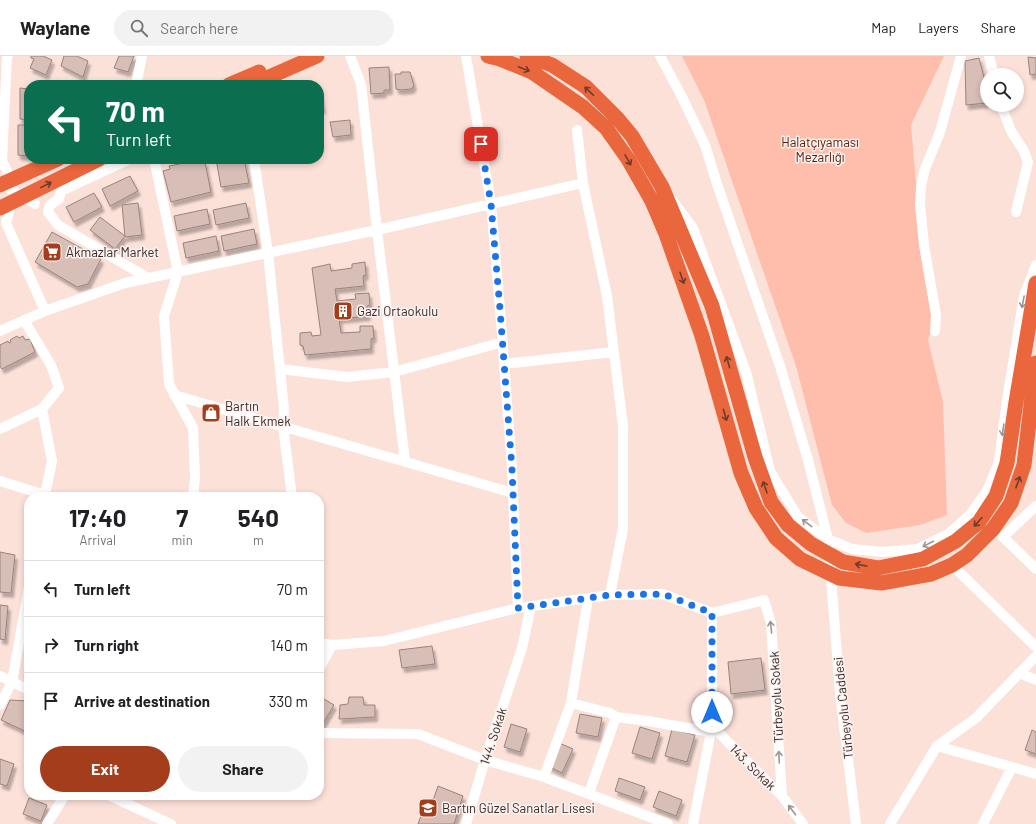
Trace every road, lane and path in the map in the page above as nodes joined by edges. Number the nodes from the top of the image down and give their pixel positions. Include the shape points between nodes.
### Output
1 (8, 56) edge
2 (142, 56) edge
3 (295, 56) edge
4 (317, 56) edge
5 (350, 56) edge
6 (466, 56) edge
7 (488, 56) edge
8 (527, 56) edge
9 (660, 56) edge
10 (961, 56) edge
11 (989, 56) edge
12 (3, 68) edge
13 (992, 68) edge
14 (137, 80) edge
15 (240, 80) edge
16 (262, 80) edge
17 (1004, 112) edge
18 (576, 130) dead end
19 (1, 143) edge
20 (46, 164) edge
21 (89, 164) edge
22 (119, 164) edge
23 (155, 164) edge
24 (255, 164) edge
25 (4, 182) edge
26 (583, 183) junction
27 (660, 183) junction
28 (35, 204) dead end
29 (491, 204) junction
30 (5, 205) edge
31 (1016, 212) dead end
32 (3, 221) edge
33 (377, 230) junction
34 (268, 253) junction
35 (1036, 265) edge
36 (178, 272) junction
37 (148, 278) junction
38 (1036, 283) edge
39 (45, 311) junction
40 (24, 320) junction
41 (0, 331) edge
42 (935, 331) dead end
43 (503, 342) junction
44 (614, 352) junction
45 (1036, 363) edge
46 (504, 364) junction
47 (280, 369) junction
48 (394, 372) junction
49 (174, 395) junction
50 (42, 409) junction
51 (283, 426) junction
52 (0, 429) edge
53 (404, 461) junction
54 (0, 480) edge
55 (34, 492) edge
56 (46, 492) edge
57 (193, 492) edge
58 (291, 492) edge
59 (513, 493) junction
60 (1036, 506) edge
61 (828, 542) junction
62 (952, 565) junction
63 (1036, 569) edge
64 (610, 595) junction
65 (588, 599) junction
66 (531, 606) junction
67 (518, 608) junction
68 (712, 613) junction
69 (24, 615) edge
70 (324, 644) edge
71 (332, 645) junction
72 (1036, 647) edge
73 (1036, 656) edge
74 (324, 660) edge
75 (1019, 674) junction
76 (0, 676) edge
77 (1036, 680) edge
78 (12, 682) junction
79 (24, 688) edge
80 (571, 703) junction
81 (0, 704) edge
82 (616, 717) junction
83 (711, 729) junction
84 (324, 733) edge
85 (937, 746) junction
86 (485, 760) junction
87 (1012, 767) junction
88 (1036, 774) edge
89 (544, 777) junction
90 (589, 793) junction
91 (782, 796) junction
92 (62, 800) edge
93 (119, 800) edge
94 (47, 824) edge
95 (171, 824) edge
96 (466, 824) edge
97 (668, 824) edge
98 (693, 824) edge
99 (803, 824) edge
100 (856, 824) edge
101 (890, 824) edge
102 (983, 824) edge

1 - 12 street
2 - 14 street
3 - 15 highway
4 - 16 highway
5 - 33 street via 361,84
6 - 29 street
7 -> 62 highway via 532,72 583,107 606,128 628,159 666,234 702,336 741,473 756,508 776,538 800,559 839,578 881,583 931,574
27 -> 8 highway via 632,136 586,87 552,65
9 - 61 street, Türbeyolu Caddesi via 705,145 780,366 808,460
10 - 42 street via 940,132 921,186 920,205 936,315
11 - 13 street
12 - 19 street
17 - 31 street via 1028,162
18 - 26 street
19 - 25 street
20 - 25 highway
30 -> 21 highway
22 - 37 street via 61,191 59,199 50,205 48,212 58,224
23 - 36 street
24 - 34 street
25 - 28 street
26 - 29 street
26 - 44 street via 607,296
38 -> 27 highway via 1007,463 996,496 979,522 956,542 923,560 878,568 843,562 811,544 788,525 771,502 755,457 712,306
61 -> 27 street via 798,516 770,471 746,372 694,228
29 - 33 street
29 - 43 street
30 - 32 street
32 - 39 street
33 - 34 street
33 - 48 street
34 - 36 street
34 - 47 street
35 -> 61 street via 1024,296 999,462 987,491 970,515 948,534 918,549 882,552 852,549
36 - 37 street
36 - 49 street via 164,316 169,384
37 - 39 street via 125,283
39 - 40 street
40 - 41 street
40 - 50 street via 51,365 59,388
43 - 46 street
43 - 48 street
44 - 46 street
44 - 64 street via 623,426 624,528
62 -> 45 highway via 967,555 993,529 1011,503 1024,465
46 - 59 street
47 - 48 street via 347,377
47 - 51 street
48 - 53 street
49 - 51 street
49 - 57 street via 193,428 195,478
50 - 52 street
50 - 56 street via 52,461
51 - 53 street
51 - 58 street
53 - 59 street
54 - 55 street
59 - 67 street
60 - 63 street via 1003,537
61 - 100 street, Türbeyolu Caddesi via 840,693
62 - 72 street
64 - 65 street
64 - 68 street via 663,594
65 - 66 street
65 - 80 street
66 - 67 street
66 - 86 street, 144. Sokak via 522,648
67 - 71 street via 384,640
68 - 83 street
91 -> 68 street, Türbeyolu Sokak via 771,623 764,600
69 - 78 street
70 - 71 street
71 - 74 street
73 - 75 street
75 - 77 street
75 - 85 street via 976,718
76 - 78 street
78 - 79 street
78 - 81 street
80 - 82 street via 610,713
80 - 89 street
82 - 83 street
82 - 90 street
83 - 91 street, 143. Sokak
83 - 98 street
84 - 86 street via 418,734
85 - 87 street
85 - 101 street
86 - 89 street
86 - 96 street, 144. Sokak
87 - 88 street
87 - 102 street
89 - 90 street
90 - 97 street
99 -> 91 street, 143. Sokak
92 - 94 street
93 - 95 street

